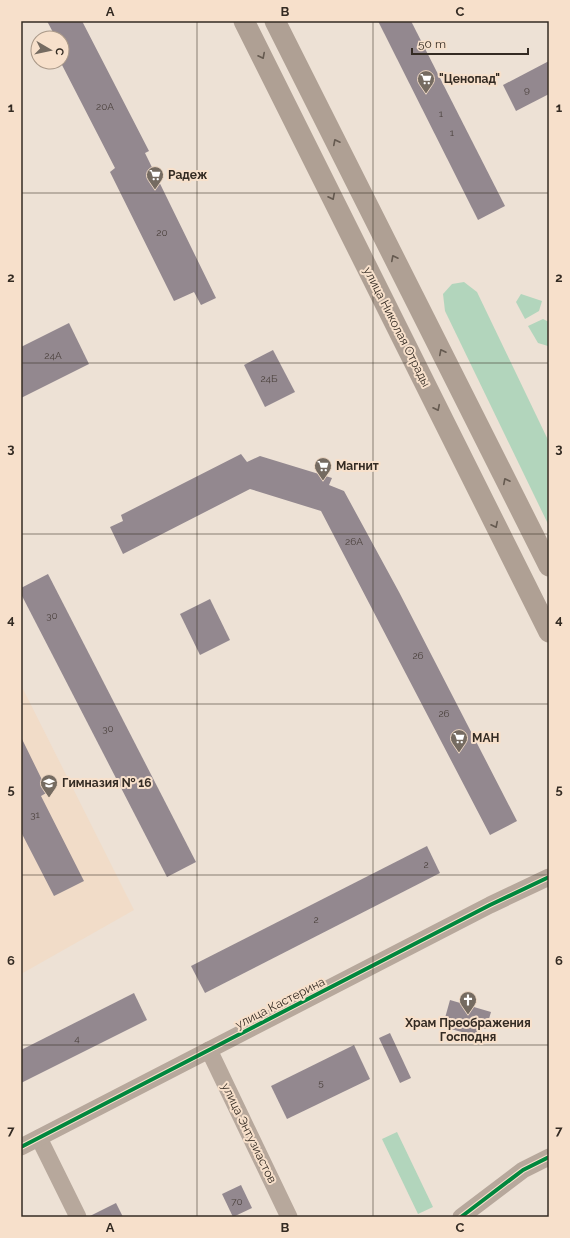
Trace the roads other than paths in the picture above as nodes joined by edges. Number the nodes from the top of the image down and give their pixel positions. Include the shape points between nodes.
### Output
1 (244, 21) edge
2 (275, 21) edge
3 (549, 566) edge
4 (549, 632) edge
5 (549, 877) edge
6 (209, 1050) junction
7 (39, 1138) junction
8 (21, 1147) edge
9 (549, 1157) edge
10 (78, 1217) edge
11 (289, 1217) edge
12 (460, 1217) edge

1 -> 4 main road, улица Николая Отрады
3 -> 2 main road
5 - 6 street, улица Кастерина
6 - 7 street, улица Кастерина
6 - 11 street, улица Энтузиастов
7 - 8 street, улица Кастерина
7 - 10 street
9 - 12 street via 523,1170

